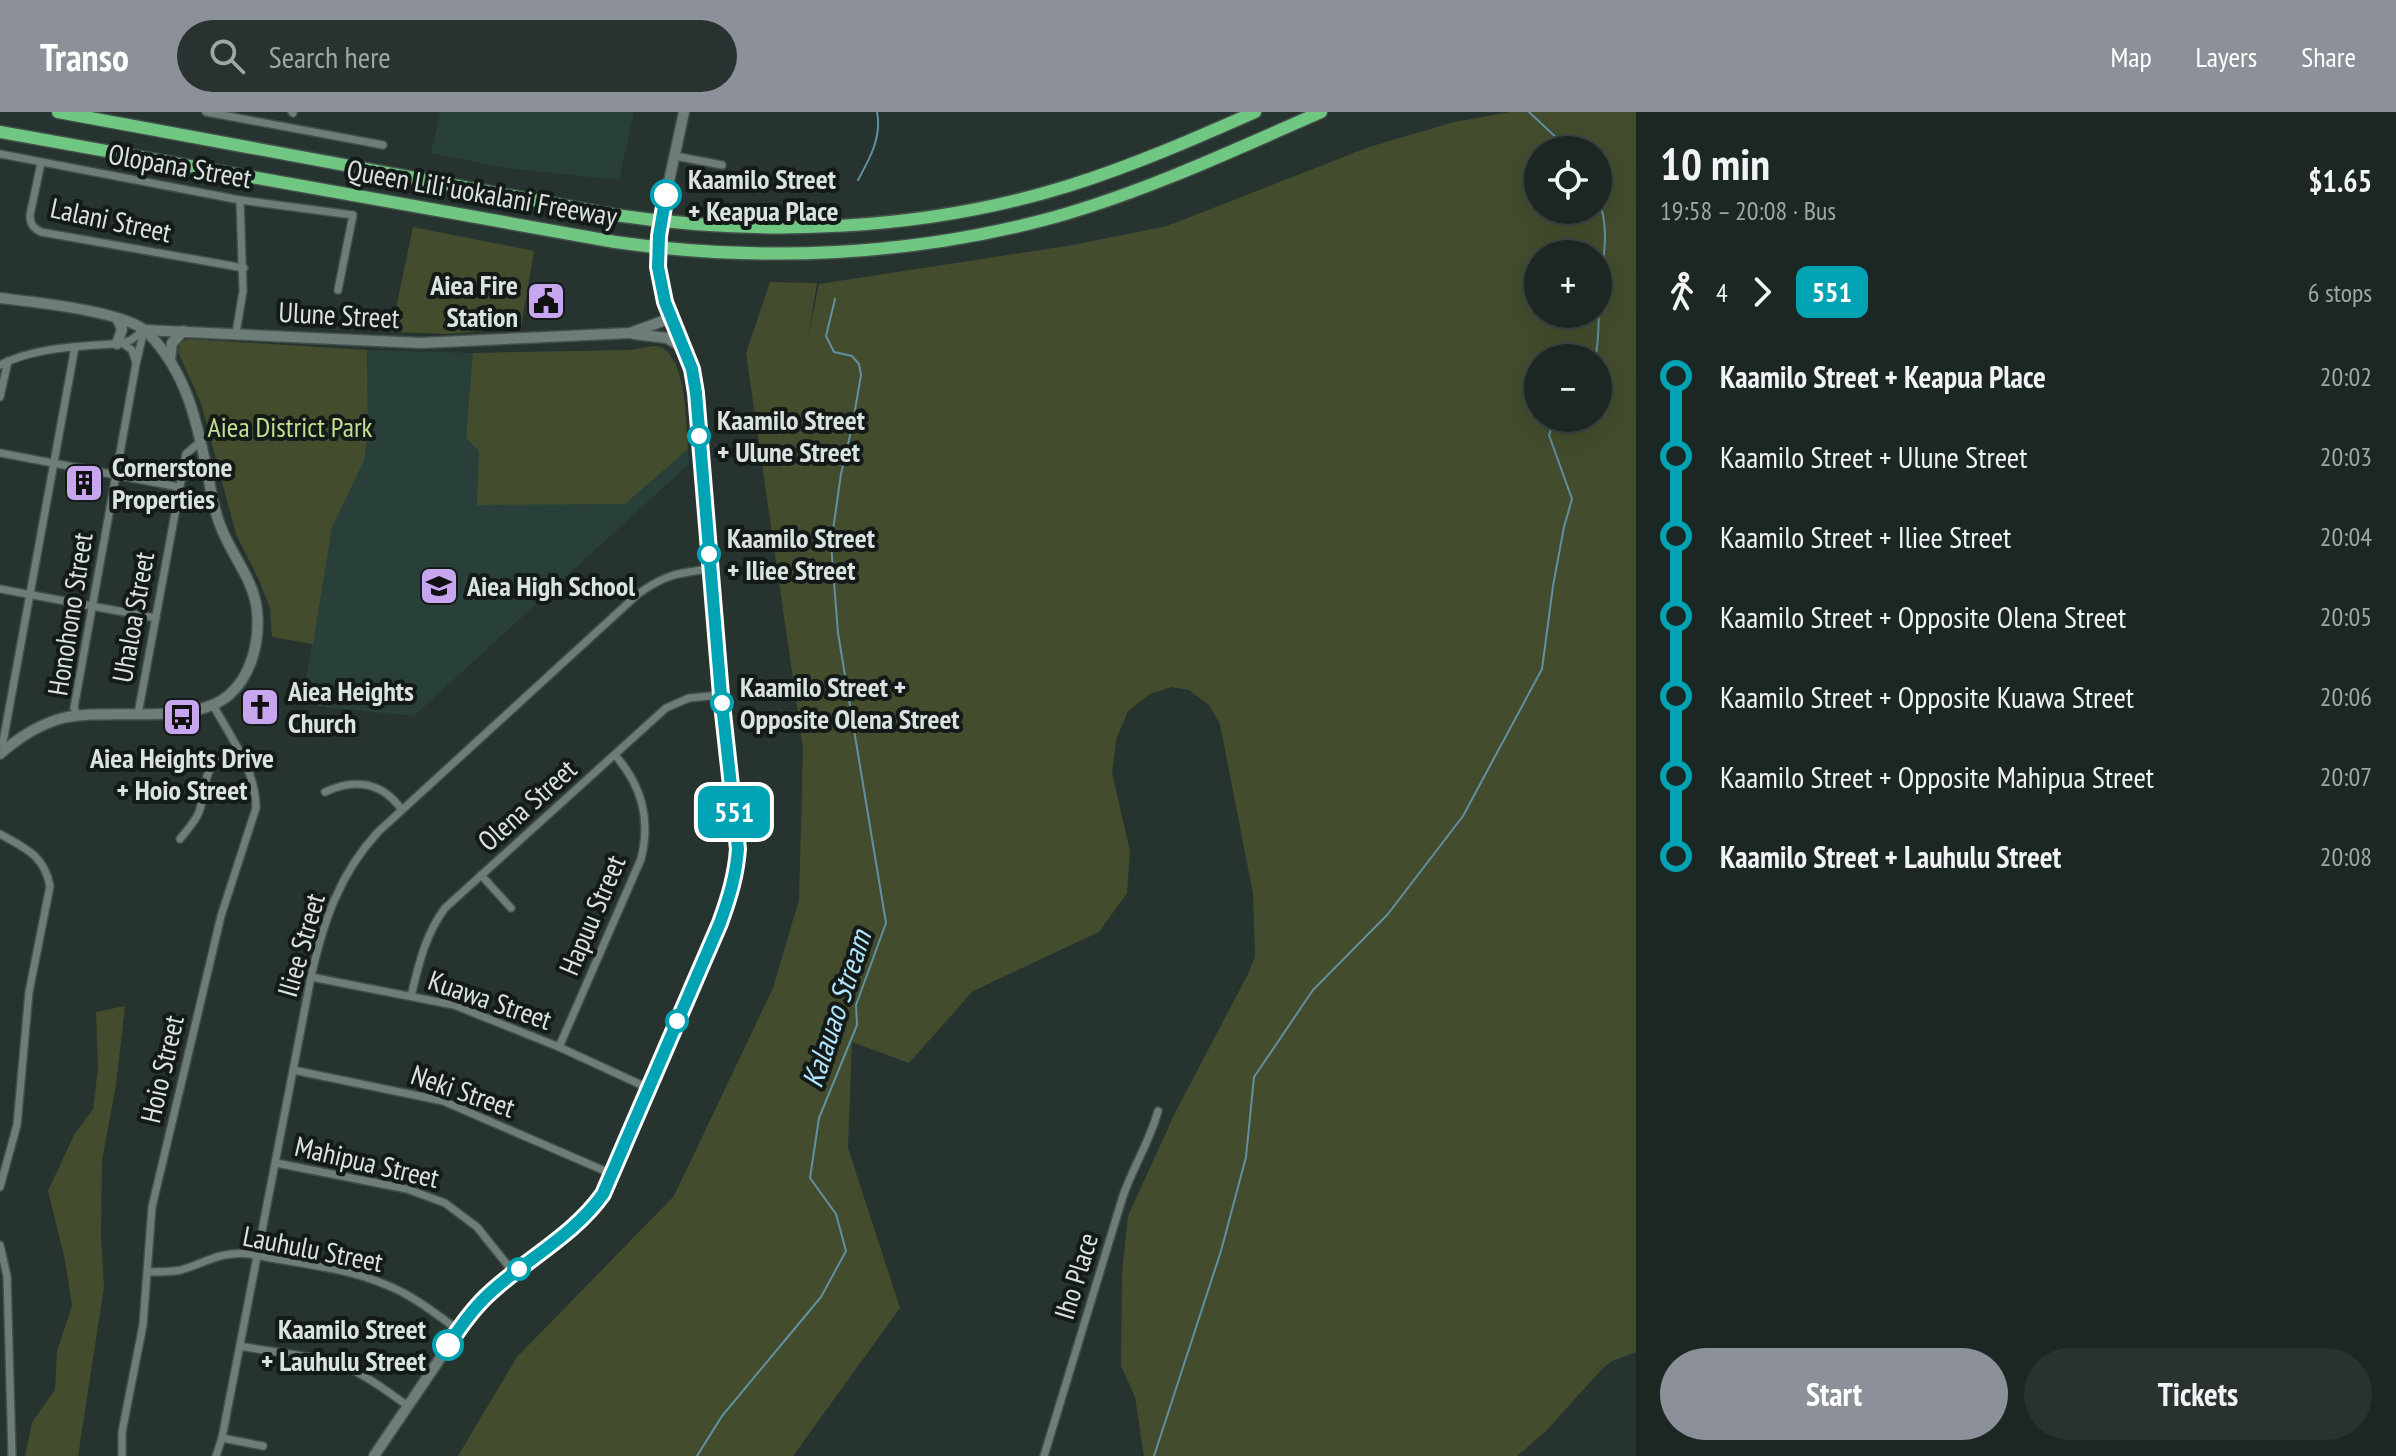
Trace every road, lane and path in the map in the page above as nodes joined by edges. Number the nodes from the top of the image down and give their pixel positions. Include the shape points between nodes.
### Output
1 (58, 112) edge
2 (206, 112) edge
3 (684, 112) edge
4 (1255, 112) edge
5 (1321, 112) edge
6 (0, 132) edge
7 (383, 145) dead end
8 (0, 154) edge
9 (675, 156) junction
10 (41, 163) junction
11 (722, 165) dead end
12 (240, 200) junction
13 (244, 268) junction
14 (338, 290) dead end
15 (0, 298) edge
16 (117, 318) junction
17 (671, 318) junction
18 (144, 330) junction
19 (183, 331) junction
20 (236, 333) junction
21 (630, 333) junction
22 (119, 343) junction
23 (75, 347) junction
24 (686, 352) junction
25 (170, 361) junction
26 (4, 363) edge
27 (136, 364) junction
28 (0, 397) edge
29 (201, 441) junction
30 (0, 453) edge
31 (53, 464) junction
32 (116, 476) junction
33 (179, 487) junction
34 (711, 569) junction
35 (0, 589) edge
36 (29, 595) junction
37 (92, 607) junction
38 (156, 618) junction
39 (721, 695) junction
40 (213, 705) junction
41 (138, 714) junction
42 (78, 716) junction
43 (237, 748) junction
44 (2, 752) edge
45 (615, 755) junction
46 (325, 792) dead end
47 (402, 810) junction
48 (0, 834) edge
49 (180, 839) dead end
50 (481, 875) junction
51 (511, 908) dead end
52 (311, 977) junction
53 (411, 996) junction
54 (559, 1047) junction
55 (293, 1070) junction
56 (648, 1088) junction
57 (1158, 1111) dead end
58 (276, 1163) junction
59 (612, 1174) junction
60 (0, 1187) edge
61 (0, 1245) edge
62 (257, 1255) junction
63 (148, 1272) junction
64 (514, 1273) junction
65 (458, 1330) junction
66 (240, 1346) junction
67 (408, 1406) junction
68 (222, 1438) junction
69 (263, 1446) dead end
70 (12, 1456) edge
71 (122, 1456) edge
72 (216, 1456) edge
73 (374, 1456) edge
74 (1044, 1456) edge

1 - 4 highway, Queen Liliʻuokalani Freeway via 615,215 795,228 918,218 1036,194 1146,159
2 - 7 street
3 - 9 street
5 - 6 highway, Queen Liliʻuokalani Freeway via 1166,178 1054,217 957,238 793,255 615,242
8 - 10 street, Olopana Street
9 - 11 street
9 - 17 street, bridge via 658,267
10 - 12 street, Olopana Street
10 - 13 street, Lalani Street via 30,215 35,229
12 - 13 street
12 - 14 street, Olopana Street via 353,215
13 - 20 street
15 - 16 street
16 - 18 street
16 - 22 street
17 - 21 street, Ulune Street
17 - 24 street
18 - 19 street, Ulune Street
18 - 22 street
18 - 25 street
18 - 27 street, Honohono Street
19 - 20 street, Ulune Street
19 - 25 street via 172,343
20 - 21 street, Ulune Street via 421,343
21 - 24 street via 667,338
22 - 23 street
22 - 27 street via 132,350
23 - 26 street
23 - 31 street
24 - 34 street via 696,393
25 - 29 street via 189,398
26 - 28 street
27 - 32 street, Honohono Street
29 - 33 street, Uhaloa Street via 186,454
29 - 40 street via 218,522 253,593 258,618 248,669 230,694
30 - 31 street
31 - 32 street
31 - 36 street
32 - 33 street
32 - 37 street, Honohono Street
33 - 38 street, Uhaloa Street
34 - 39 street
34 - 47 street, Iliee Street via 673,574 638,594
35 - 36 street
36 - 37 street
36 - 44 street
37 - 38 street
37 - 42 street, Honohono Street via 74,708
38 - 41 street, Uhaloa Street
39 - 45 street, Olena Street via 689,698 666,708
39 - 56 street via 737,869 720,923
40 - 41 street
40 - 43 street, Hoio Street
41 - 42 street
42 - 44 street via 37,728
43 - 49 street via 210,768 197,816
43 - 63 street, Hoio Street via 256,791 256,808 221,916 152,1207
45 - 50 street, Olena Street
45 - 54 street, Hapuu Street via 641,796 645,841
46 - 47 street via 352,783 367,785 382,790
47 - 52 street, Iliee Street via 364,847 341,884
48 - 60 street via 40,861 50,886 29,992 17,1125
50 - 51 street
50 - 53 street, Olena Street via 433,925
52 - 53 street, Kuawa Street
52 - 55 street, Iliee Street
53 - 54 street, Kuawa Street via 472,1011
54 - 56 street, Kuawa Street
55 - 58 street, Iliee Street
55 - 59 street, Neki Street via 443,1101
56 - 59 street
57 - 74 street, Iho Place via 1123,1196
58 - 62 street, Iliee Street
58 - 64 street, Mahipua Street via 407,1189 445,1203 477,1227
59 - 64 street via 579,1222
61 - 70 street via 7,1276
62 - 63 street, Lauhulu Street via 232,1252 180,1270
62 - 65 street, Lauhulu Street via 383,1283
62 - 66 street, Iliee Street
63 - 71 street, Hoio Street
64 - 65 street
65 - 67 street
66 - 67 street via 349,1369
66 - 68 street, Iliee Street
67 - 73 street
68 - 69 street
68 - 72 street, Iliee Street

